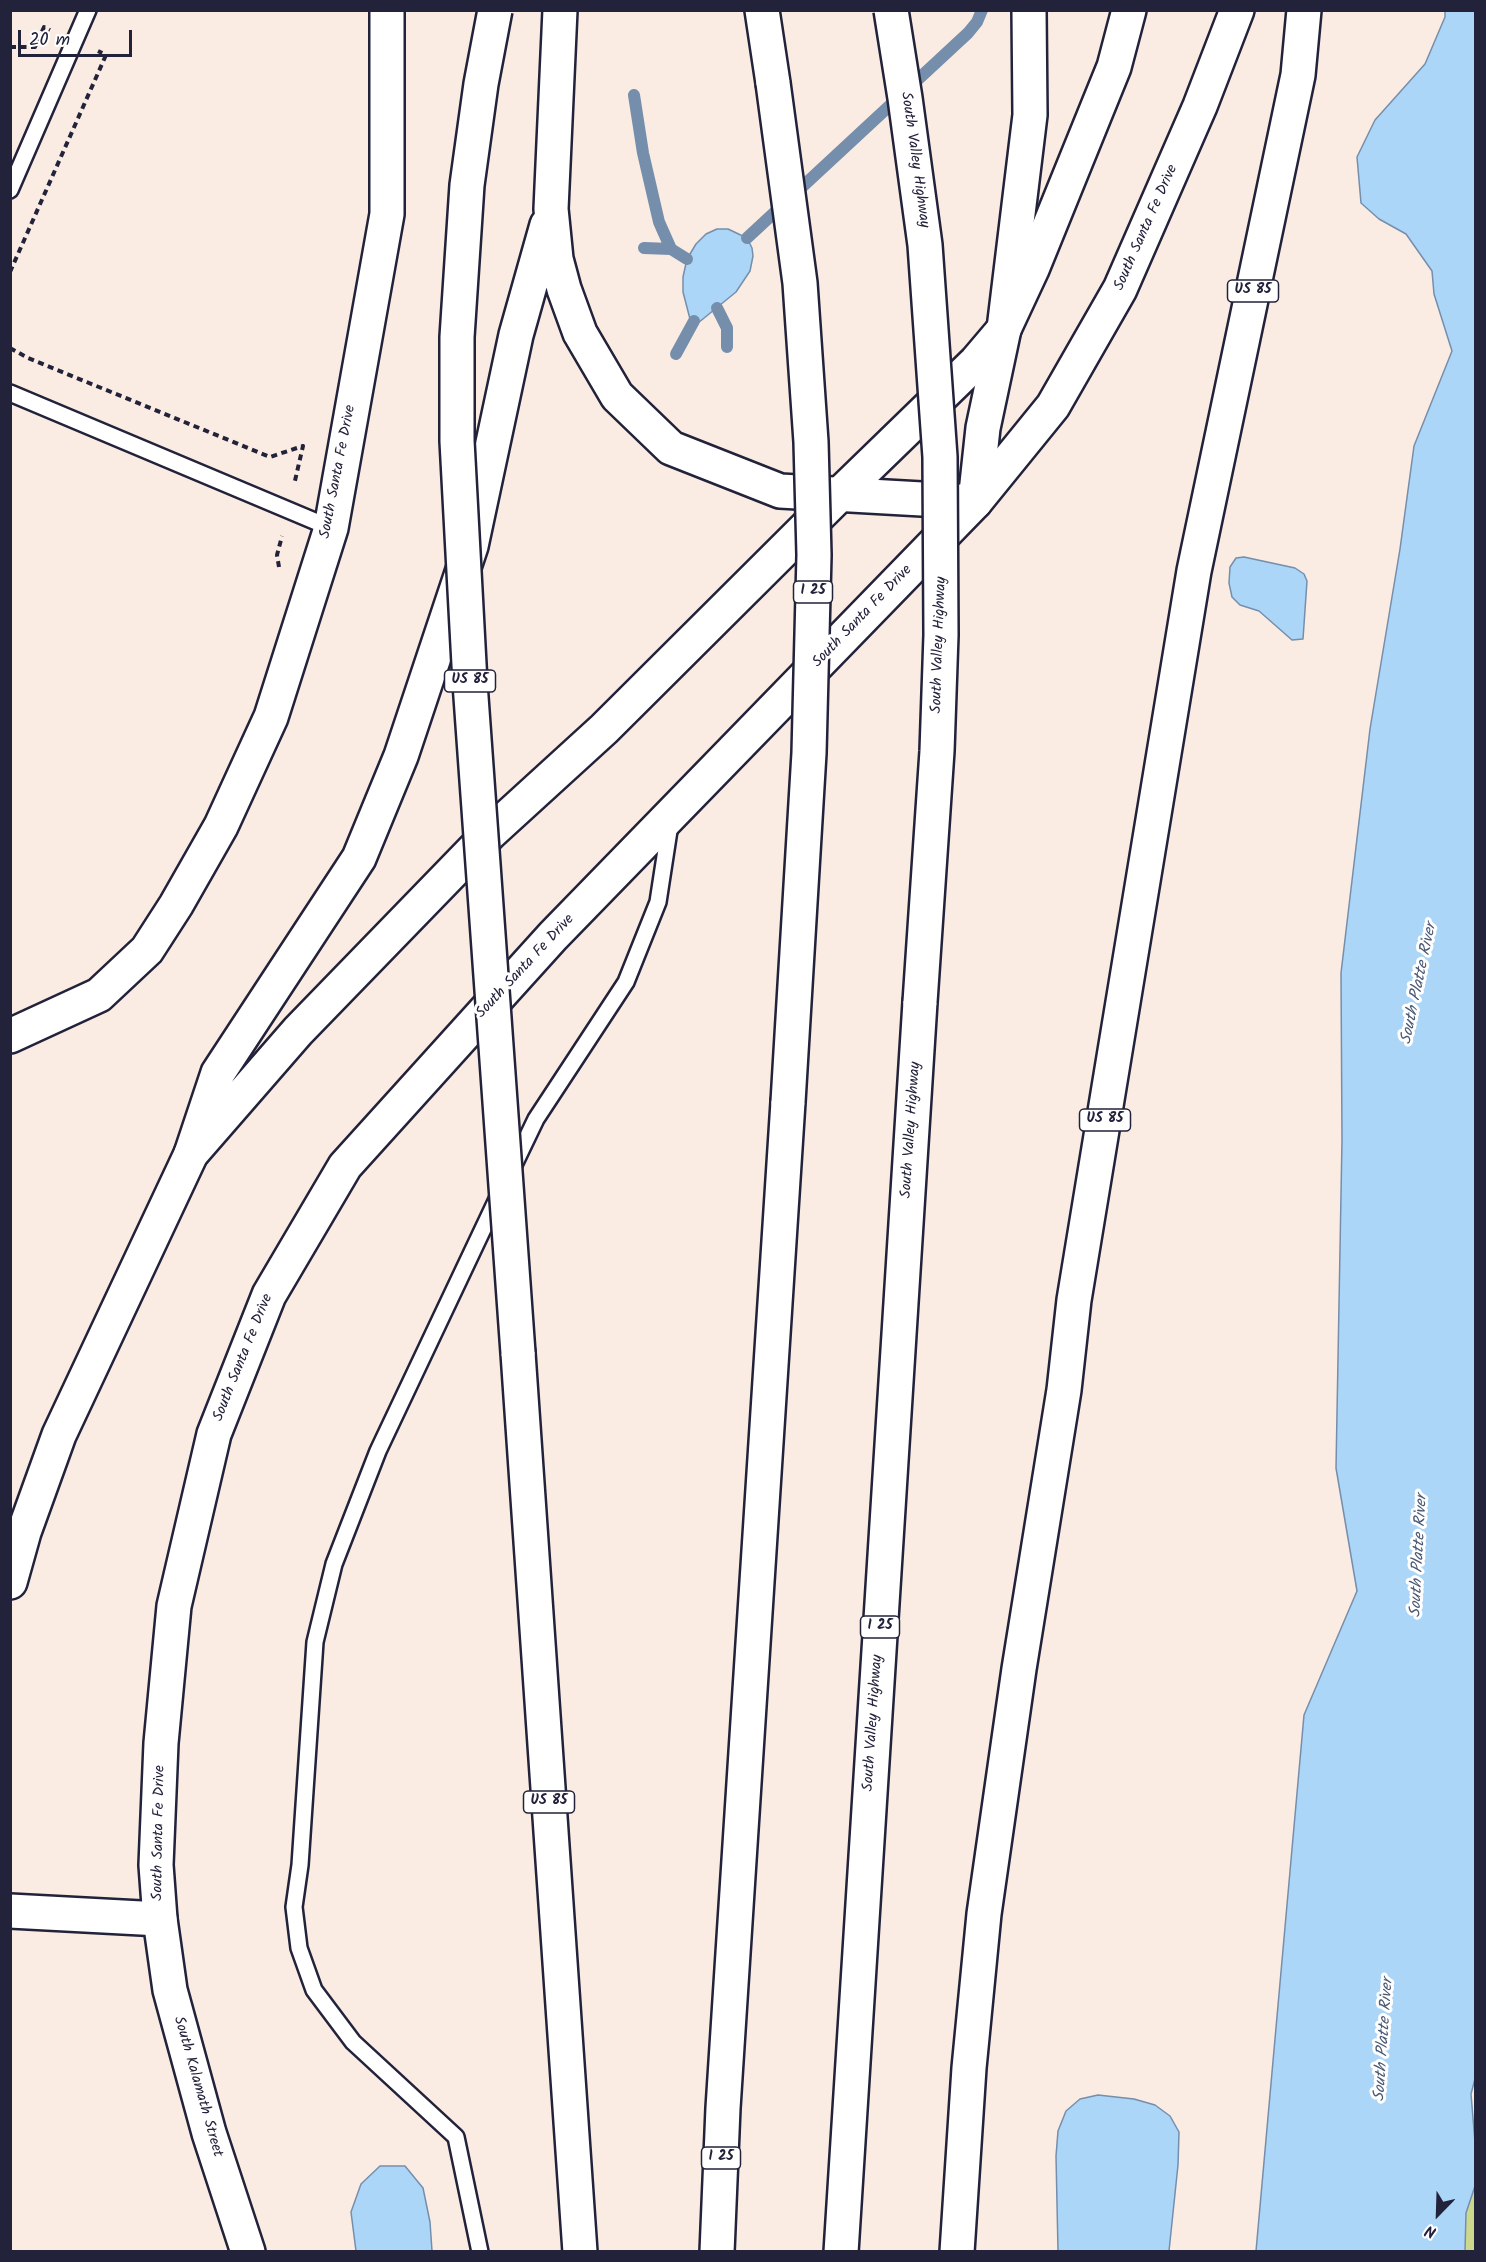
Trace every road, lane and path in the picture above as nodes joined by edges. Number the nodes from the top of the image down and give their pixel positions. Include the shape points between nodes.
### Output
1 (88, 10) edge
2 (387, 10) edge
3 (495, 10) edge
4 (560, 10) edge
5 (762, 10) edge
6 (891, 10) edge
7 (1029, 10) edge
8 (1129, 10) edge
9 (1238, 10) edge
10 (1304, 10) edge
11 (10, 190) edge
12 (551, 209) junction
13 (1004, 329) junction
14 (10, 348) edge
15 (10, 393) edge
16 (838, 496) junction
17 (975, 502) junction
18 (289, 510) junction
19 (331, 528) junction
20 (280, 572) dead end
21 (671, 815) junction
22 (10, 1036) edge
23 (191, 1154) junction
24 (10, 1581) edge
25 (10, 1911) edge
26 (160, 1919) junction
27 (248, 2252) edge
28 (480, 2252) edge
29 (580, 2252) edge
30 (717, 2252) edge
31 (841, 2252) edge
32 (957, 2252) edge

1 - 11 lane
2 - 19 main road, South Santa Fe Drive via 387,214
3 - 29 main road, US 85, bridge via 467,185 457,337 457,441 470,683
4 - 12 main road
5 - 30 main road, I 25, bridge via 800,283 814,555 809,753
6 - 31 main road, South Valley Highway / I 25, bridge via 926,255 940,467 940,680
7 - 13 main road via 1030,115
8 - 13 main road via 1114,67
9 - 17 main road, South Santa Fe Drive via 1120,289 1053,406
10 - 32 main road, US 85 via 1298,75 1194,571 1074,1300 1064,1390 984,1914
12 - 16 main road via 556,259 564,289 580,333 617,396 672,448 780,491
12 - 23 main road via 516,335 471,546 401,756 359,858 218,1073
13 - 16 main road via 976,362
13 - 17 main road via 983,428
14 - 18 path via 270,457 303,447
15 - 18 lane
16 - 17 main road
16 - 23 main road via 604,729 490,833 298,1031
17 - 21 main road, South Santa Fe Drive
18 - 19 lane
18 - 20 path via 277,555
19 - 22 main road, South Santa Fe Drive via 271,717 221,826 176,905 147,950 99,995
21 - 26 main road, South Santa Fe Drive via 553,936 345,1166 268,1295 214,1434 174,1606 161,1743 156,1865
21 - 28 lane via 658,903 626,982 536,1119 383,1440 334,1564 315,1642 294,1906 299,1948 314,1990 353,2042 456,2137
23 - 24 main road via 60,1435
25 - 26 main road, South Santa Fe Drive
26 - 27 main road, South Kalamath Street via 170,1990 209,2133

